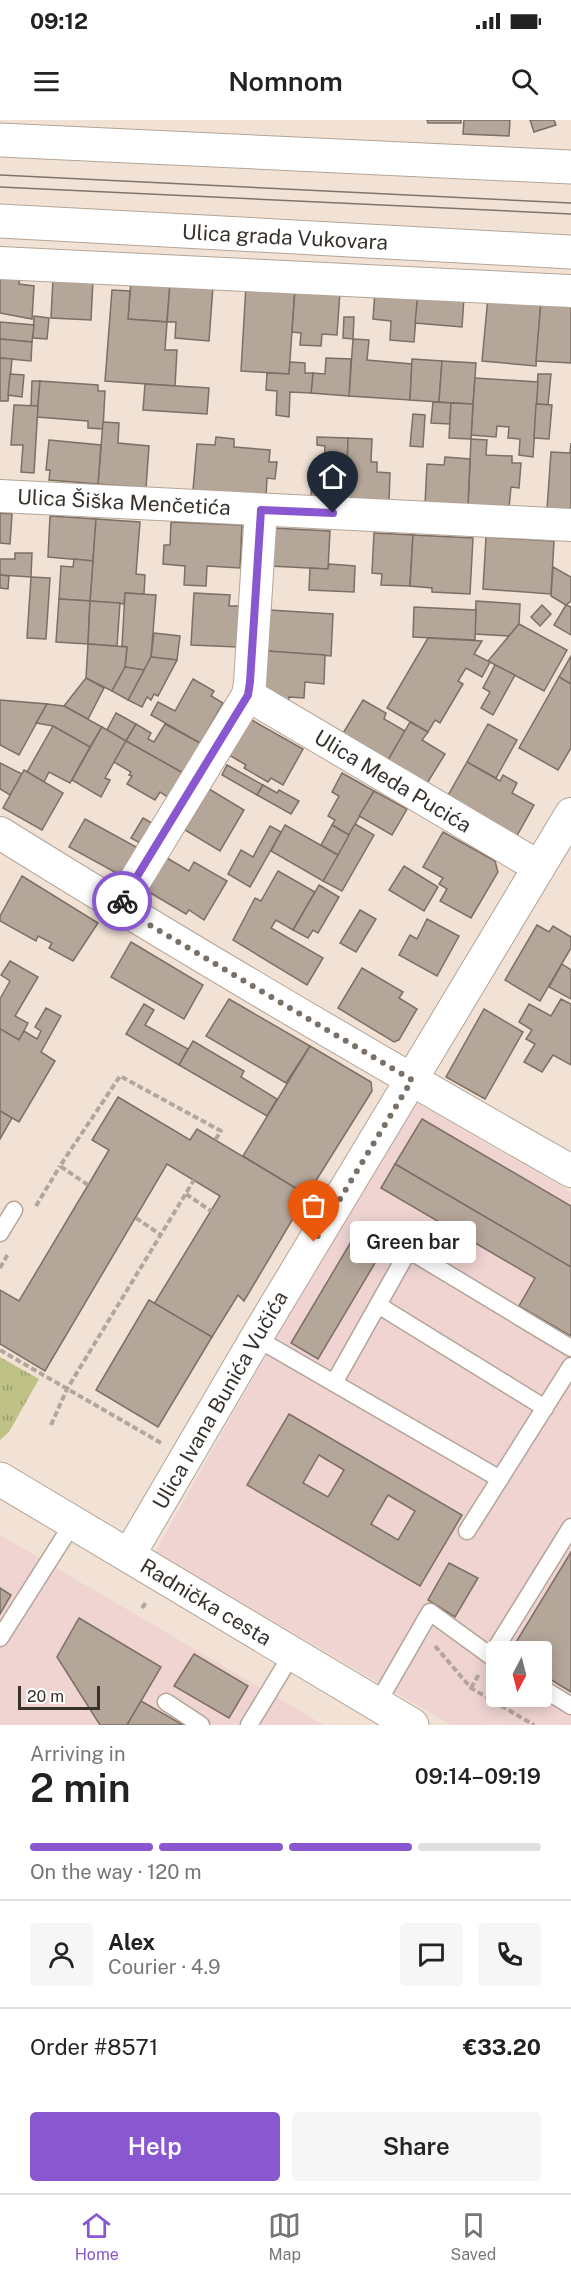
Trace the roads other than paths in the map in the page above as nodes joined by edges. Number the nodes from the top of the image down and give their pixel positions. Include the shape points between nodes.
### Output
1 (0, 140) edge
2 (571, 167) edge
3 (0, 221) edge
4 (571, 252) edge
5 (0, 263) edge
6 (571, 291) edge
7 (0, 496) edge
8 (261, 510) junction
9 (571, 525) edge
10 (248, 695) junction
11 (571, 814) edge
12 (0, 833) edge
13 (539, 867) junction
14 (119, 907) junction
15 (412, 1080) junction
16 (571, 1172) edge
17 (14, 1209) dead end
18 (0, 1233) edge
19 (378, 1305) junction
20 (256, 1338) junction
21 (571, 1348) edge
22 (571, 1366) edge
23 (334, 1383) junction
24 (545, 1408) junction
25 (0, 1479) edge
26 (500, 1479) junction
27 (73, 1523) junction
28 (571, 1527) edge
29 (467, 1531) dead end
30 (129, 1556) junction
31 (0, 1638) edge
32 (504, 1641) edge
33 (486, 1652) edge
34 (292, 1654) junction
35 (552, 1694) edge
36 (166, 1702) dead end
37 (377, 1704) junction
38 (571, 1706) edge
39 (201, 1725) edge
40 (249, 1725) edge
41 (412, 1725) edge

1 - 2 main road
3 - 4 main road, Ulica grada Vukovara
5 - 6 street, Ulica grada Vukovara
7 - 8 street, Ulica Šiška Menčetića
8 - 9 street, Ulica Šiška Menčetića
8 - 10 street
10 - 13 street, Ulica Meda Pucića
10 - 14 street
11 - 13 street, Ulica Ivana Bunića Vučića
12 - 14 street
13 - 15 street, Ulica Ivana Bunića Vučića
14 - 15 street
15 - 16 street
15 - 20 street, Ulica Ivana Bunića Vučića
17 - 18 lane
19 - 21 lane via 406,1255 415,1254
19 - 23 lane
19 - 24 lane
20 - 23 lane
20 - 30 street, Ulica Ivana Bunića Vučića
22 - 24 lane
23 - 26 lane
24 - 26 lane
25 - 27 main road, Radnička cesta
26 - 29 lane
27 - 30 main road, Radnička cesta
27 - 31 lane
28 - 32 lane
30 - 34 main road, Radnička cesta
33 - 37 lane via 430,1612
34 - 37 main road, Radnička cesta
34 - 40 lane
35 - 38 lane
36 - 39 lane
37 - 41 main road, Radnička cesta

